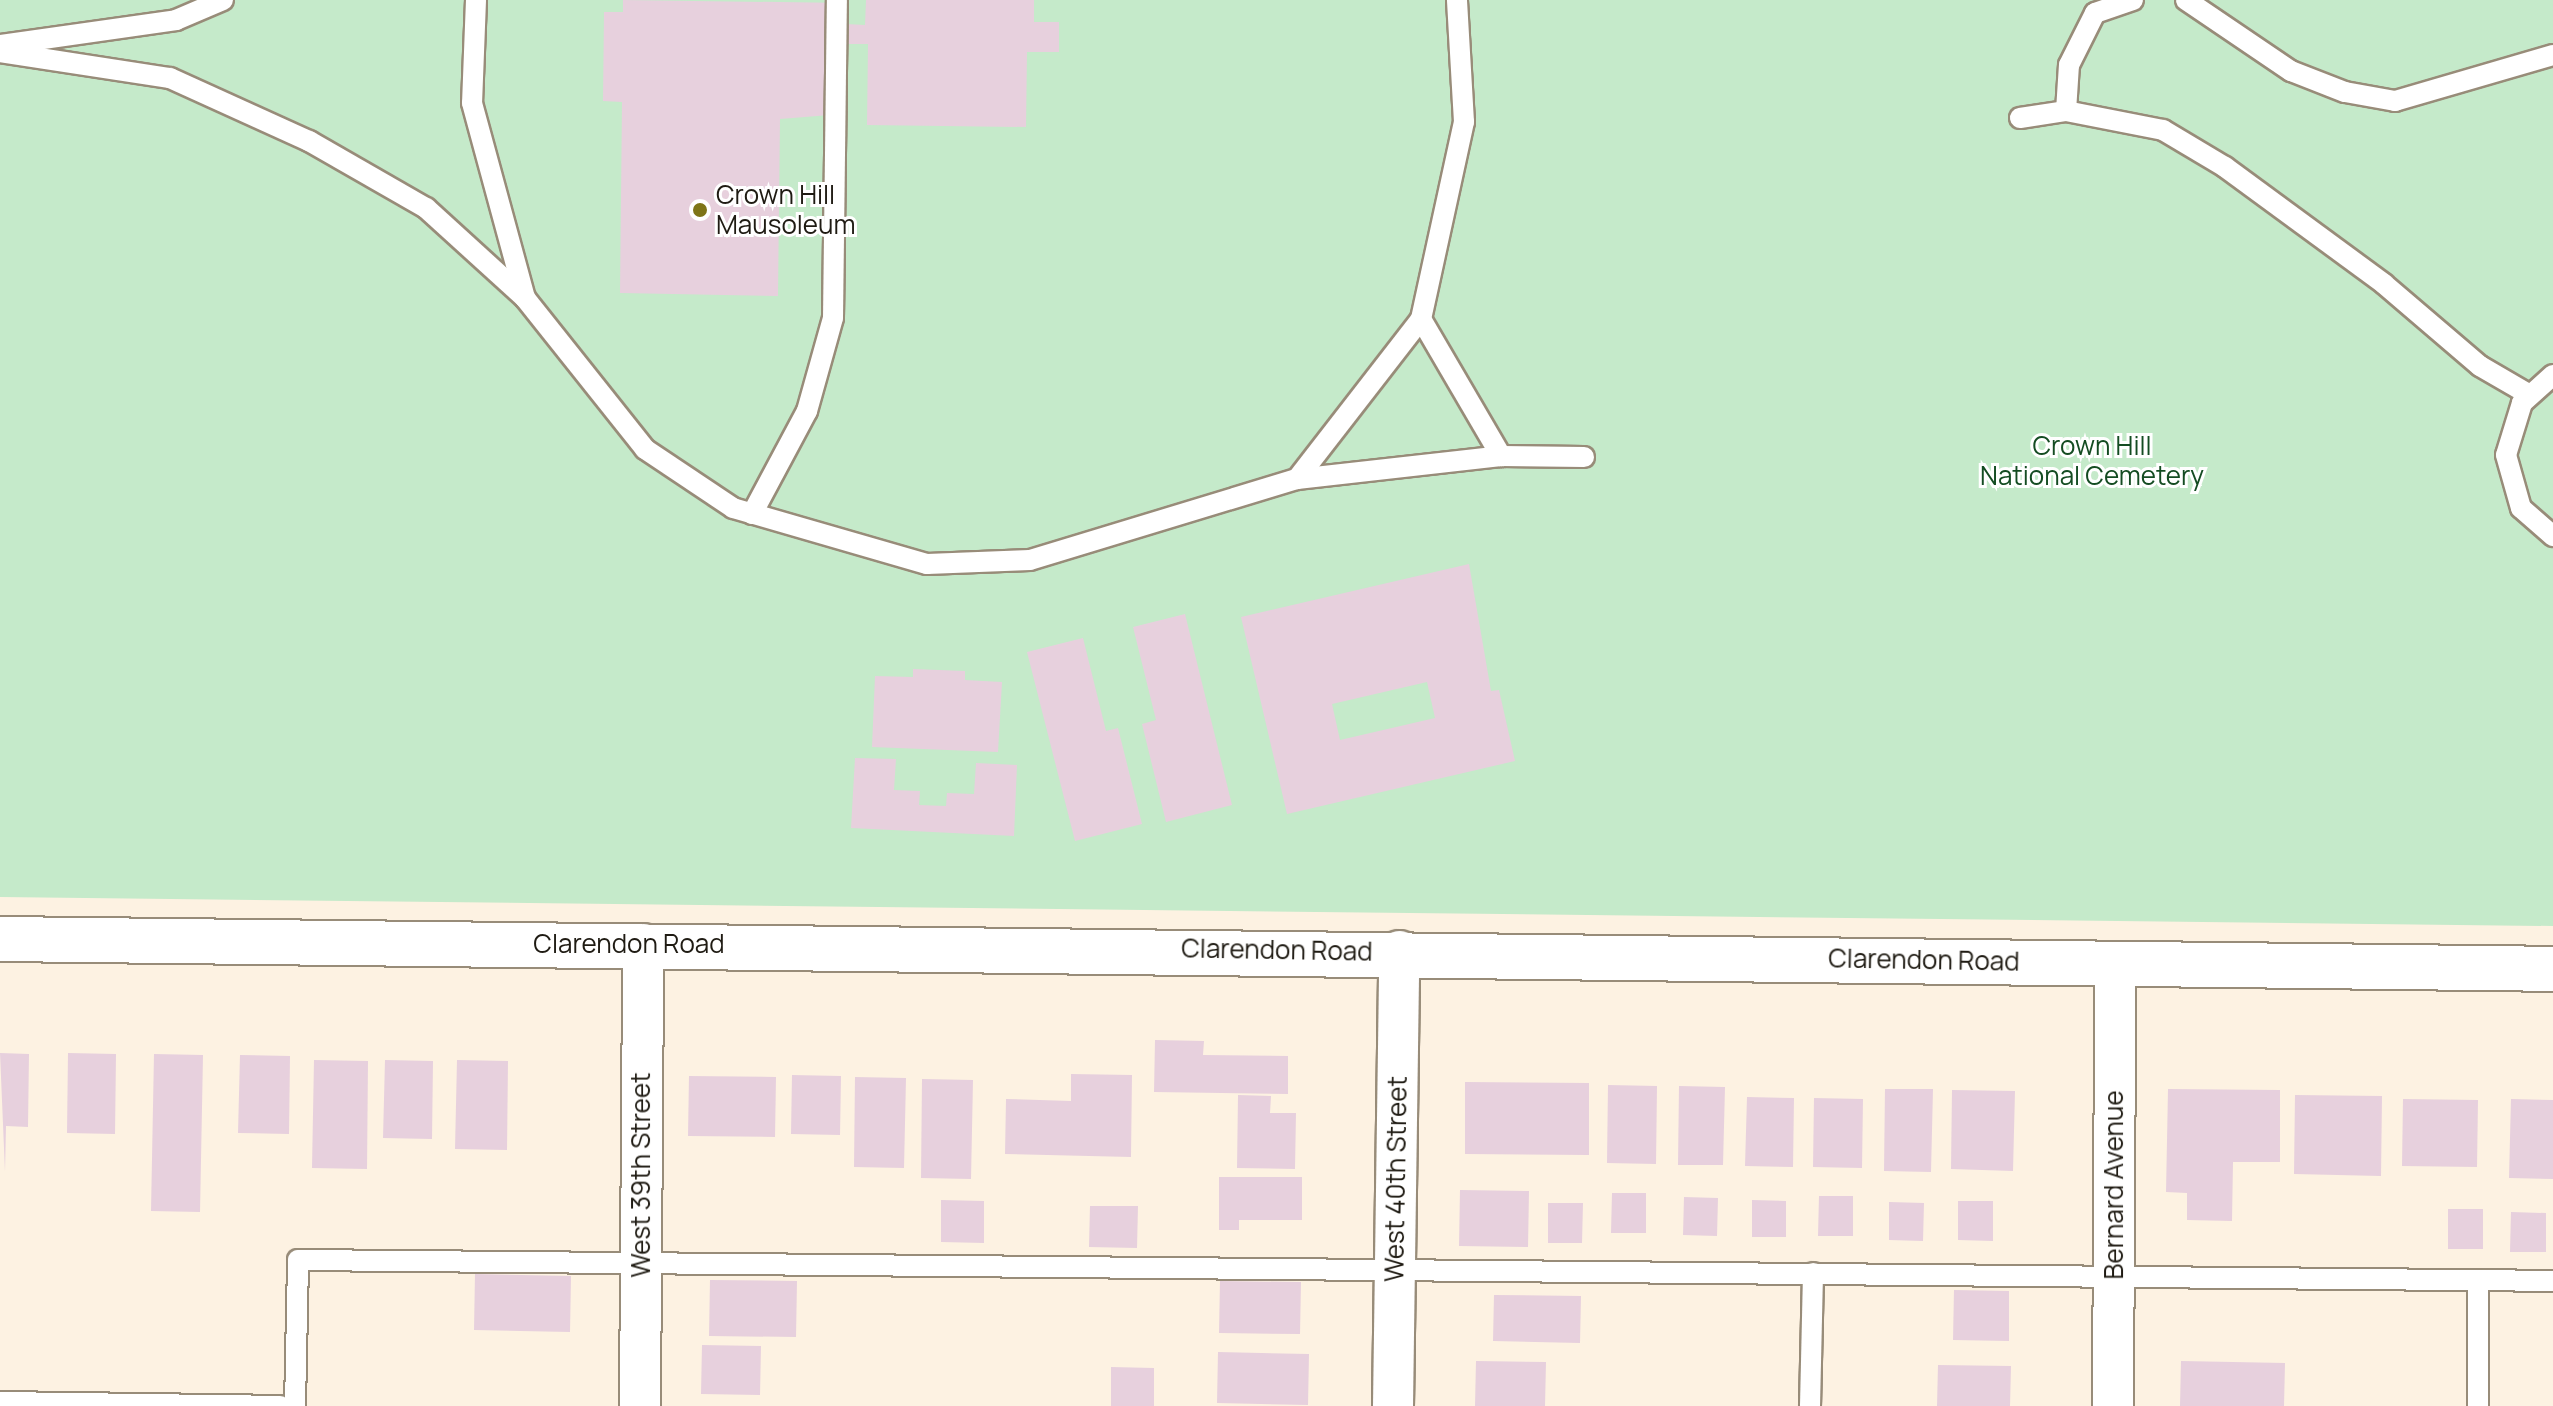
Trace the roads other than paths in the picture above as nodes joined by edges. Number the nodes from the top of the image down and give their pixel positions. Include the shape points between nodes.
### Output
1 (223, 0) edge
2 (476, 0) edge
3 (837, 0) edge
4 (1457, 0) edge
5 (2133, 0) edge
6 (2186, 0) edge
7 (0, 46) edge
8 (0, 52) edge
9 (2553, 55) edge
10 (2066, 111) junction
11 (2020, 118) dead end
12 (525, 298) junction
13 (1421, 319) junction
14 (2553, 375) edge
15 (2530, 395) junction
16 (1501, 456) junction
17 (1584, 457) dead end
18 (1297, 479) junction
19 (752, 514) junction
20 (2553, 536) edge
21 (0, 939) edge
22 (643, 944) junction
23 (1399, 951) junction
24 (2115, 964) junction
25 (2553, 969) edge
26 (641, 1262) junction
27 (1395, 1268) junction
28 (1813, 1273) junction
29 (2114, 1276) junction
30 (2478, 1280) junction
31 (2553, 1281) edge
32 (0, 1402) edge
33 (280, 1406) edge
34 (295, 1406) edge
35 (640, 1406) edge
36 (1393, 1406) edge
37 (1810, 1406) edge
38 (2113, 1406) edge
39 (2478, 1406) edge

1 - 7 lane via 176,20
2 - 12 lane via 472,103
3 - 19 lane via 833,318 807,411
4 - 13 lane via 1464,122
5 - 10 lane via 2095,13 2069,65
6 - 9 lane via 2291,71 2345,92 2395,101
8 - 12 lane via 170,78 309,141 426,208
10 - 11 lane
10 - 15 lane via 2163,130 2225,167 2384,284 2480,366
12 - 19 lane via 645,449
13 - 16 lane
13 - 18 lane
14 - 15 lane
15 - 20 lane via 2510,428 2509,483 2521,508
16 - 17 lane
16 - 18 lane
18 - 19 lane via 1030,560 927,564
21 - 22 street, Clarendon Road
22 - 23 street, Clarendon Road
22 - 26 street, West 39th Street
23 - 24 street, Clarendon Road
23 - 27 street, West 40th Street
24 - 25 street, Clarendon Road
24 - 29 street, Bernard Avenue
26 - 27 lane
26 - 34 lane via 298,1260
26 - 35 street, West 39th Street
27 - 28 lane
27 - 36 street, West 40th Street
28 - 29 lane
28 - 37 lane
29 - 30 lane
29 - 38 street, Bernard Avenue
30 - 31 lane
30 - 39 lane
32 - 33 lane

